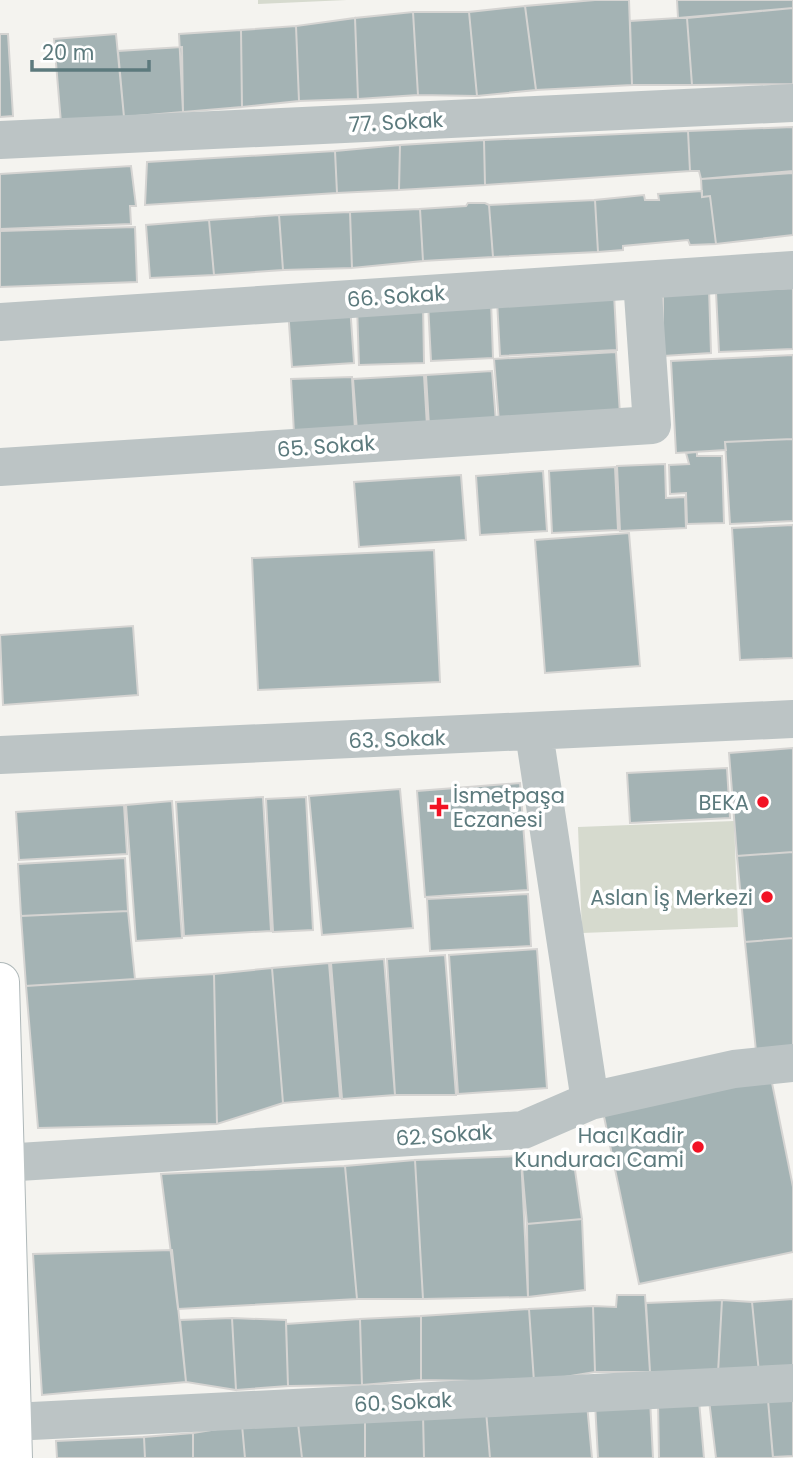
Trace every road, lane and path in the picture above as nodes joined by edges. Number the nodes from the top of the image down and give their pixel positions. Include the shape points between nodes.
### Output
1 (793, 103) edge
2 (0, 141) edge
3 (793, 270) edge
4 (642, 280) junction
5 (0, 322) edge
6 (0, 467) edge
7 (793, 719) edge
8 (534, 733) junction
9 (0, 755) edge
10 (0, 982) edge
11 (0, 1002) edge
12 (793, 1063) edge
13 (590, 1101) junction
14 (3, 1163) junction
15 (793, 1383) edge
16 (13, 1440) edge

1 - 2 street, 77. Sokak
3 - 4 street, 66. Sokak
4 - 5 street, 66. Sokak
4 - 6 street, 65. Sokak via 652,425
7 - 8 street, 63. Sokak
8 - 9 street, 63. Sokak
8 - 13 street
10 - 11 main road
11 - 14 main road
12 - 13 street, 62. Sokak via 734,1069
13 - 14 street, 62. Sokak via 523,1130
14 - 16 main road
15 - 16 street, 60. Sokak

